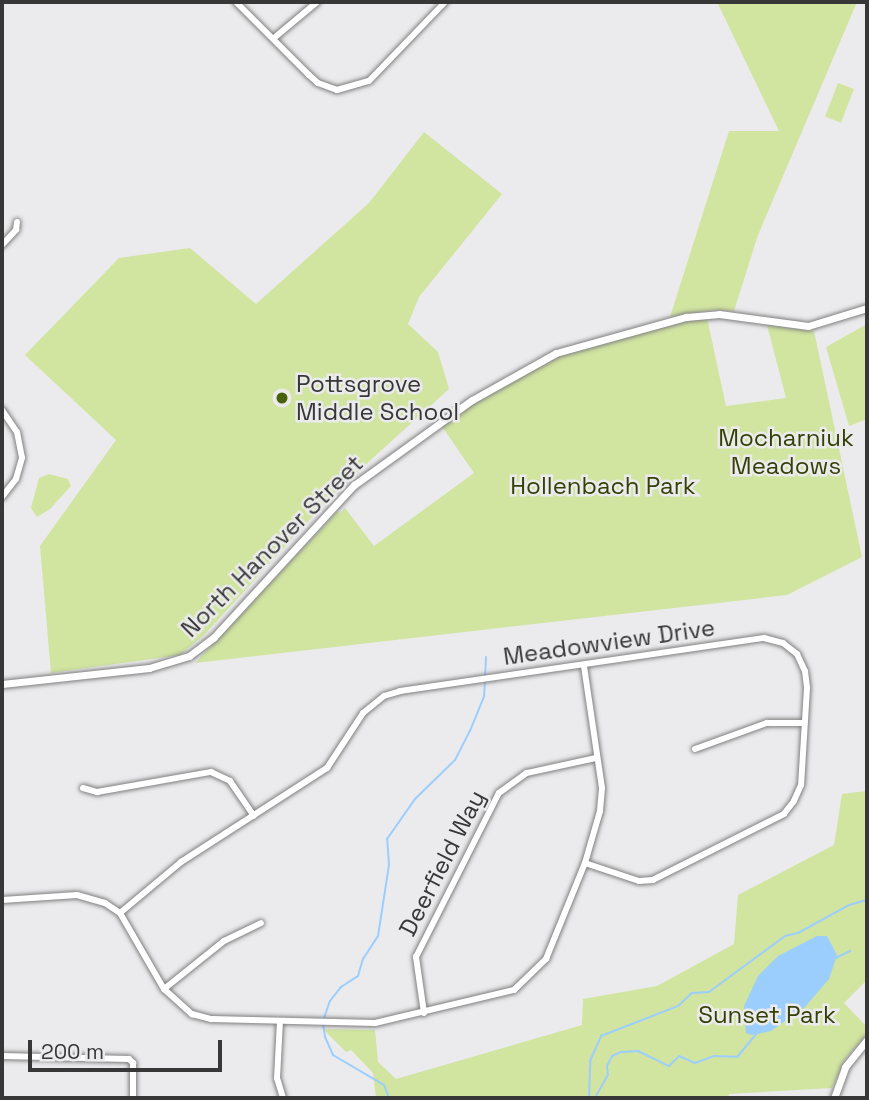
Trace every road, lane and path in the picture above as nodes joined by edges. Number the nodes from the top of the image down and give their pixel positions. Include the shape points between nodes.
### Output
1 (236, 2) edge
2 (317, 2) edge
3 (444, 2) edge
4 (274, 38) junction
5 (17, 222) dead end
6 (2, 245) edge
7 (867, 308) edge
8 (2, 410) edge
9 (2, 497) edge
10 (584, 666) junction
11 (2, 684) edge
12 (804, 723) junction
13 (695, 749) dead end
14 (596, 758) junction
15 (83, 788) dead end
16 (254, 816) junction
17 (585, 863) junction
18 (2, 900) edge
19 (120, 913) junction
20 (261, 923) dead end
21 (164, 989) junction
22 (425, 1013) junction
23 (279, 1021) junction
24 (867, 1040) edge
25 (2, 1056) edge
26 (133, 1098) edge
27 (283, 1098) edge
28 (834, 1098) edge

1 - 4 street
2 - 4 street
3 - 4 street via 369,81 347,90 318,83
5 - 6 street via 16,230
7 - 11 street, North Hanover Street via 808,326 719,314 686,317 556,353 472,400 354,485 214,637 189,656 149,668
8 - 9 street via 17,432 22,458 16,479
10 - 12 street, Meadowview Drive via 774,640 790,647 802,662 807,688
10 - 14 street
10 - 16 street, Meadowview Drive via 384,696 363,713 327,768
12 - 13 street via 767,723
12 - 17 street, Meadowview Drive via 801,785 784,814 653,880 639,881
14 - 17 street via 602,789 600,811
14 - 22 street, Deerfield Way via 527,773 499,793 415,957
15 - 16 street via 97,792 211,772 230,781
16 - 19 street, Meadowview Drive via 181,862
17 - 22 street via 538,970 514,990
18 - 19 street via 77,895
19 - 21 street
20 - 21 street via 224,942
21 - 23 street via 192,1014
22 - 23 street via 375,1023
23 - 27 street via 277,1078
24 - 28 street via 845,1067
25 - 26 street via 129,1059 133,1063

